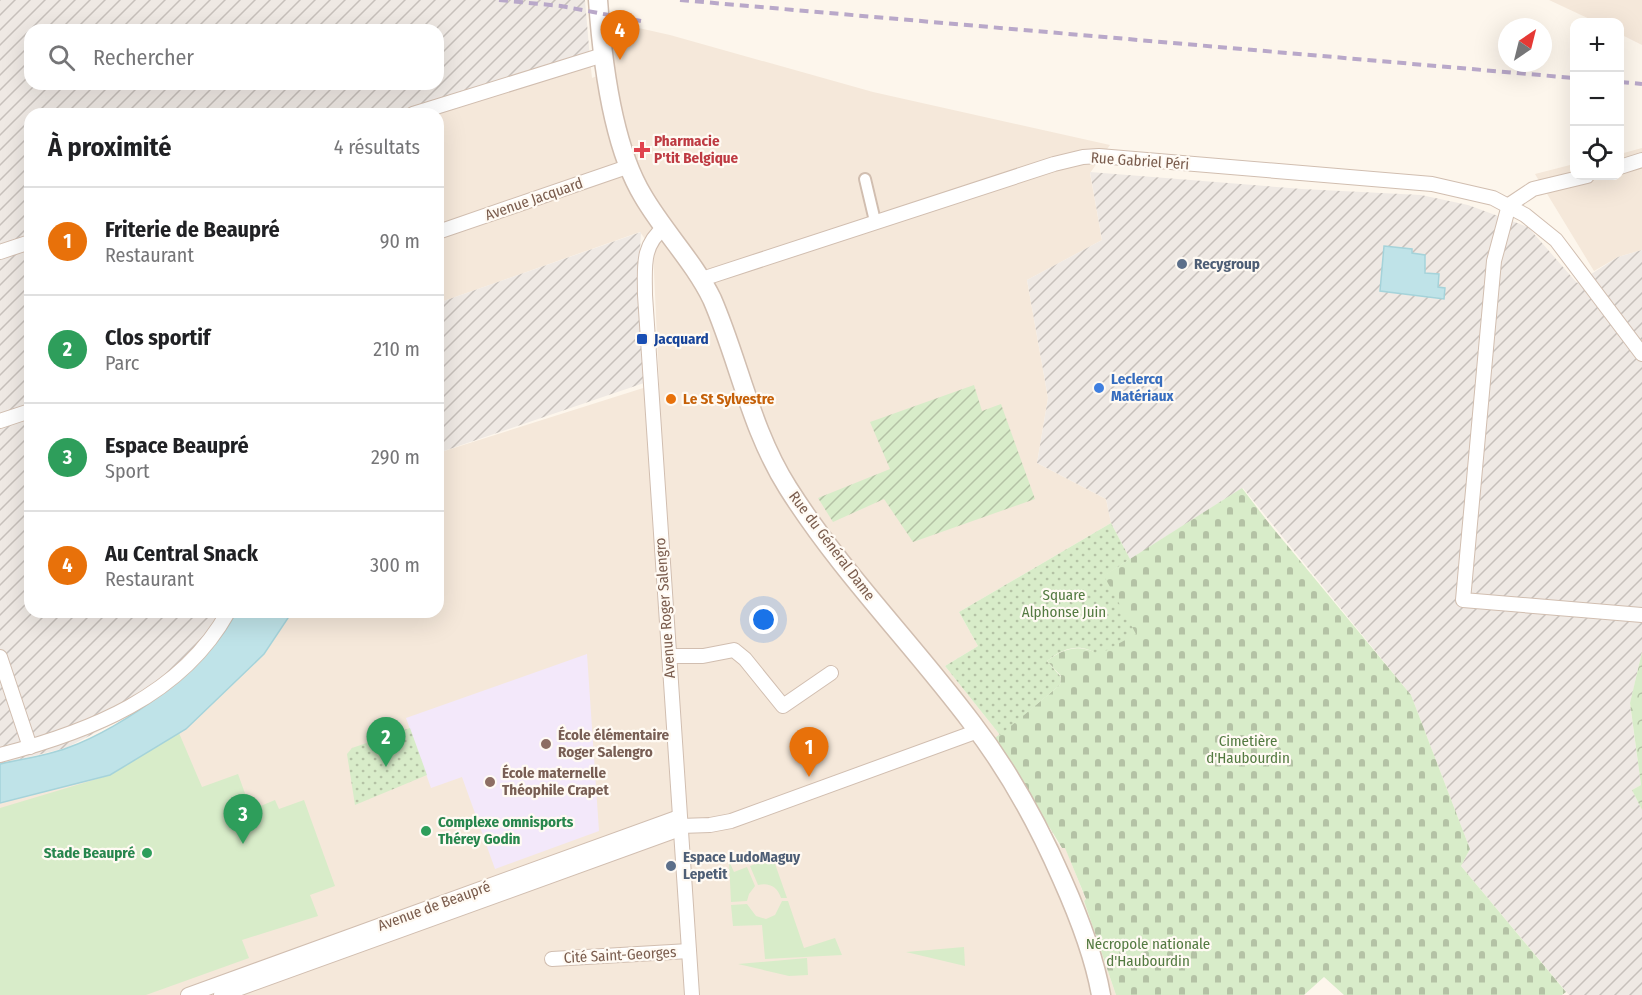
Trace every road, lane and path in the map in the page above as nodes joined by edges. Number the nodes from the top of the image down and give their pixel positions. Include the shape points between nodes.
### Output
1 (598, 0) edge
2 (606, 0) edge
3 (603, 47) junction
4 (430, 108) edge
5 (1642, 160) edge
6 (1624, 165) edge
7 (630, 166) junction
8 (865, 179) dead end
9 (1570, 180) edge
10 (1509, 205) junction
11 (875, 221) junction
12 (664, 228) junction
13 (444, 230) edge
14 (24, 244) edge
15 (0, 252) edge
16 (702, 279) junction
17 (1642, 354) edge
18 (24, 413) edge
19 (0, 421) edge
20 (1641, 615) edge
21 (224, 618) edge
22 (669, 656) junction
23 (0, 657) edge
24 (831, 673) dead end
25 (978, 731) junction
26 (30, 747) junction
27 (0, 754) edge
28 (680, 824) junction
29 (689, 951) junction
30 (552, 959) dead end
31 (188, 995) edge
32 (221, 995) edge
33 (692, 995) edge
34 (1101, 995) edge

1 - 3 street
2 - 3 street
3 - 4 street
3 - 7 street, Rue du Général Dame via 614,114
5 - 6 street
7 - 12 street, Rue du Général Dame via 641,193
7 - 13 street, Avenue Jacquard
8 - 11 street
9 - 10 street via 1533,189
10 - 11 street, Rue Gabriel Péri via 1482,194 1432,184 1092,156
10 - 17 street, Rue Gabriel Péri via 1562,246
10 - 20 street via 1494,261 1463,600
11 - 16 street, Rue Gabriel Péri
12 - 16 street, Rue du Général Dame
12 - 22 street, Avenue Roger Salengro via 650,241 644,261
14 - 15 street
16 - 25 street, Rue du Général Dame via 763,440 782,478 823,538
18 - 19 street
21 - 26 street via 199,652 145,699 97,724
22 - 24 street via 738,652 783,706
22 - 28 street, Avenue Roger Salengro
23 - 26 street
25 - 28 street via 731,821
25 - 34 street, Rue du Général Dame via 1040,829 1088,943
26 - 27 street
28 - 29 street, Avenue Roger Salengro
28 - 31 street, Avenue de Beaupré
28 - 32 street, Avenue de Beaupré
29 - 30 street, Cité Saint-Georges
29 - 33 street, Avenue Roger Salengro

